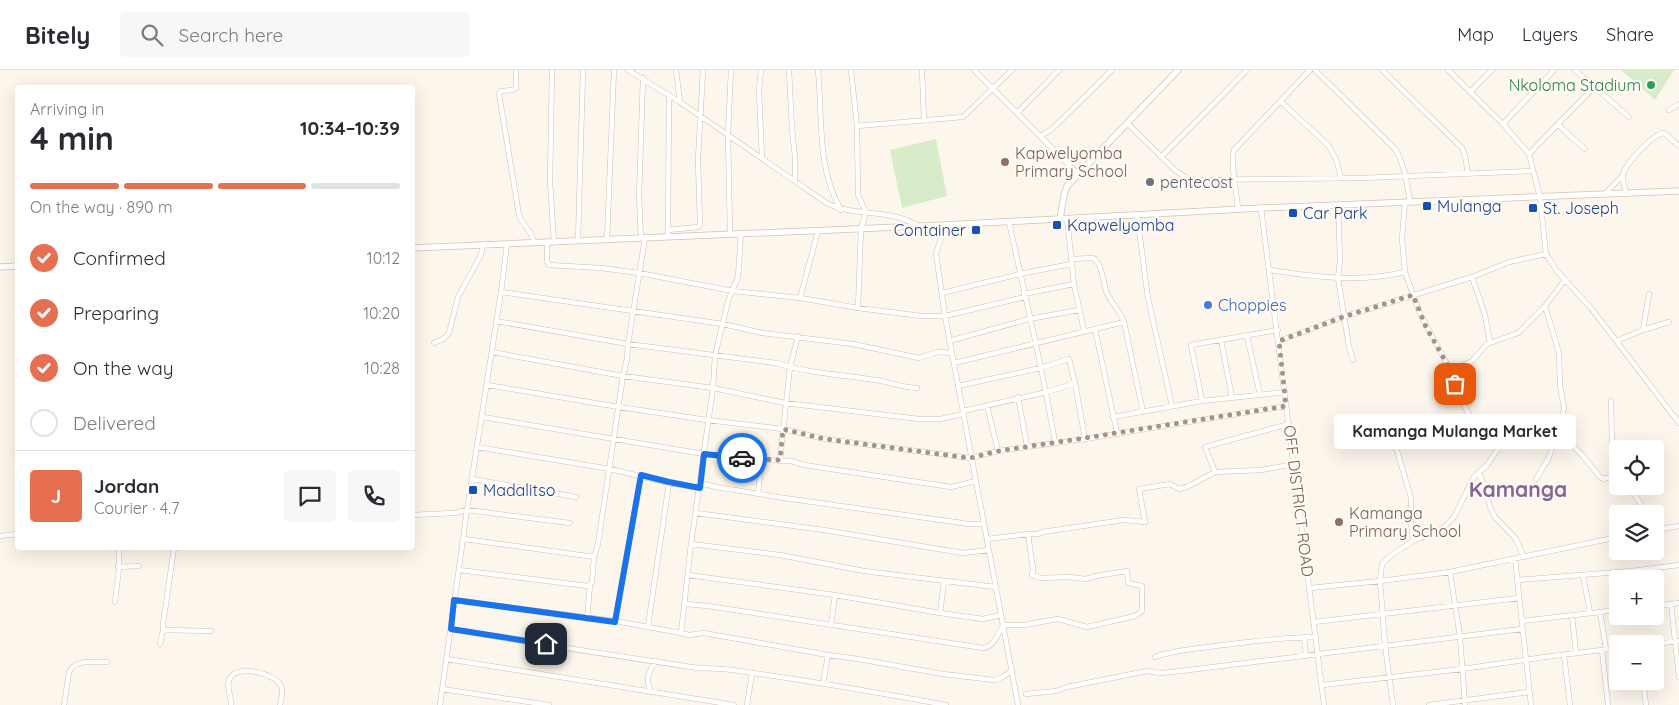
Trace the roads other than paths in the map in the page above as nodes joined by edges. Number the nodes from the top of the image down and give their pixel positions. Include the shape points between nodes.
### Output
1 (516, 70) edge
2 (552, 70) edge
3 (583, 70) edge
4 (614, 70) edge
5 (628, 70) edge
6 (676, 70) edge
7 (703, 70) edge
8 (732, 70) edge
9 (760, 70) edge
10 (789, 70) edge
11 (818, 70) edge
12 (852, 70) edge
13 (859, 70) edge
14 (922, 70) edge
15 (974, 70) edge
16 (1012, 70) edge
17 (1059, 70) edge
18 (1112, 70) edge
19 (1178, 70) edge
20 (1247, 70) edge
21 (1310, 70) edge
22 (1315, 70) edge
23 (1382, 70) edge
24 (1448, 70) edge
25 (1492, 70) edge
26 (1554, 70) edge
27 (1575, 70) edge
28 (643, 78) junction
29 (1594, 87) junction
30 (993, 89) junction
31 (1470, 92) junction
32 (669, 96) junction
33 (680, 102) junction
34 (1281, 102) junction
35 (1679, 104) edge
36 (1669, 110) dead end
37 (1018, 112) junction
38 (1629, 117) dead end
39 (701, 118) junction
40 (924, 120) junction
41 (1127, 123) junction
42 (1503, 124) junction
43 (1558, 125) junction
44 (857, 126) junction
45 (1050, 130) junction
46 (728, 135) junction
47 (1040, 136) junction
48 (1047, 142) junction
49 (1679, 146) edge
50 (1585, 149) dead end
51 (1529, 154) junction
52 (1161, 157) junction
53 (762, 158) junction
54 (1533, 171) junction
55 (1078, 174) junction
56 (1468, 174) junction
57 (1623, 175) junction
58 (1406, 176) junction
59 (1341, 178) junction
60 (1235, 180) junction
61 (794, 182) junction
62 (1679, 191) edge
63 (1626, 194) junction
64 (1604, 195) junction
65 (1540, 197) junction
66 (1408, 202) junction
67 (1339, 205) junction
68 (1261, 208) junction
69 (841, 210) junction
70 (1238, 210) junction
71 (866, 212) junction
72 (1137, 215) junction
73 (1064, 219) junction
74 (1009, 222) junction
75 (945, 226) junction
76 (919, 227) junction
77 (861, 229) junction
78 (668, 230) junction
79 (818, 231) junction
80 (741, 233) junction
81 (730, 234) junction
82 (668, 237) junction
83 (643, 238) junction
84 (607, 239) junction
85 (578, 241) junction
86 (550, 242) junction
87 (534, 243) junction
88 (507, 244) junction
89 (483, 245) junction
90 (415, 248) edge
91 (1546, 254) junction
92 (1071, 262) junction
93 (15, 266) edge
94 (0, 268) edge
95 (1270, 270) junction
96 (1405, 272) junction
97 (639, 273) junction
98 (1020, 274) junction
99 (1472, 277) junction
100 (1338, 278) junction
101 (1565, 280) junction
102 (1074, 284) junction
103 (733, 291) junction
104 (501, 292) junction
105 (942, 294) junction
106 (1650, 294) dead end
107 (1025, 295) junction
108 (1413, 295) junction
109 (800, 298) junction
110 (1545, 306) junction
111 (858, 308) junction
112 (1079, 310) junction
113 (632, 311) junction
114 (945, 316) junction
115 (1343, 317) junction
116 (1029, 319) junction
117 (496, 321) junction
118 (1124, 322) junction
119 (1669, 322) dead end
120 (723, 324) junction
121 (1095, 329) junction
122 (1278, 330) junction
123 (1643, 330) junction
124 (1084, 331) junction
125 (798, 336) junction
126 (1247, 336) junction
127 (1221, 340) junction
128 (949, 341) junction
129 (1279, 341) junction
130 (1616, 341) junction
131 (434, 342) dead end
132 (1490, 343) junction
133 (628, 344) junction
134 (1036, 344) junction
135 (492, 352) junction
136 (952, 353) junction
137 (715, 356) junction
138 (1353, 360) dead end
139 (954, 364) junction
140 (790, 367) junction
141 (1041, 368) junction
142 (1451, 371) junction
143 (623, 376) junction
144 (1075, 383) junction
145 (487, 385) junction
146 (958, 386) junction
147 (713, 388) junction
148 (917, 388) dead end
149 (1047, 392) junction
150 (1285, 392) junction
151 (1260, 395) junction
152 (1018, 397) junction
153 (1232, 398) junction
154 (1202, 401) junction
155 (1611, 401) dead end
156 (785, 403) junction
157 (987, 406) junction
158 (1172, 406) junction
159 (1286, 406) junction
160 (619, 408) junction
161 (963, 412) junction
162 (1143, 412) junction
163 (482, 417) junction
164 (1113, 417) junction
165 (707, 420) junction
166 (1535, 420) dead end
167 (1473, 423) dead end
168 (1679, 423) edge
169 (1288, 424) junction
170 (1390, 427) dead end
171 (783, 429) junction
172 (1560, 432) junction
173 (1117, 433) junction
174 (1085, 438) junction
175 (615, 439) junction
176 (1612, 440) edge
177 (1055, 442) junction
178 (1027, 446) junction
179 (478, 447) junction
180 (998, 451) junction
181 (704, 454) junction
182 (970, 458) junction
183 (762, 460) junction
184 (780, 460) junction
185 (1294, 464) junction
186 (610, 469) junction
187 (1215, 472) junction
188 (1478, 473) junction
189 (641, 475) junction
190 (1609, 477) edge
191 (1536, 478) dead end
192 (472, 479) junction
193 (976, 481) junction
194 (669, 482) junction
195 (700, 485) junction
196 (758, 493) junction
197 (576, 497) dead end
198 (468, 510) junction
199 (696, 513) junction
200 (415, 515) edge
201 (570, 523) dead end
202 (984, 524) junction
203 (1679, 526) edge
204 (1664, 528) edge
205 (15, 534) edge
206 (1028, 534) junction
207 (0, 536) edge
208 (464, 539) junction
209 (987, 539) junction
210 (1609, 539) edge
211 (1413, 541) junction
212 (691, 544) junction
213 (119, 550) edge
214 (174, 550) edge
215 (989, 550) junction
216 (594, 557) junction
217 (1524, 557) junction
218 (1515, 559) junction
219 (1679, 565) edge
220 (139, 566) dead end
221 (118, 567) junction
222 (459, 570) junction
223 (1639, 570) edge
224 (1450, 572) junction
225 (1609, 573) edge
226 (688, 575) junction
227 (1584, 575) junction
228 (1518, 580) junction
229 (1380, 581) junction
230 (944, 582) junction
231 (590, 586) junction
232 (995, 587) junction
233 (1310, 588) junction
234 (835, 595) junction
235 (1519, 598) junction
236 (454, 600) junction
237 (115, 602) dead end
238 (685, 604) junction
239 (1671, 604) junction
240 (1679, 604) edge
241 (1664, 605) edge
242 (1456, 606) junction
243 (1609, 611) edge
244 (1600, 612) junction
245 (940, 613) junction
246 (1590, 613) junction
247 (1001, 614) junction
248 (1382, 615) junction
249 (1572, 615) junction
250 (587, 618) junction
251 (1522, 621) junction
252 (615, 622) junction
253 (1314, 622) junction
254 (831, 625) junction
255 (1003, 625) junction
256 (648, 626) junction
257 (451, 629) junction
258 (1522, 629) junction
259 (164, 630) junction
260 (211, 631) dead end
261 (681, 633) junction
262 (1304, 637) junction
263 (1316, 637) junction
264 (1460, 637) junction
265 (1677, 641) edge
266 (1664, 643) edge
267 (160, 644) dead end
268 (1385, 645) junction
269 (1609, 649) edge
270 (1604, 650) junction
271 (1576, 653) junction
272 (1318, 654) junction
273 (828, 655) junction
274 (1564, 655) junction
275 (1306, 656) junction
276 (1155, 657) dead end
277 (447, 659) junction
278 (1526, 660) junction
279 (656, 661) junction
280 (106, 662) dead end
281 (1462, 669) junction
282 (1012, 670) junction
283 (752, 674) junction
284 (1389, 677) junction
285 (1679, 677) edge
286 (823, 684) junction
287 (1322, 685) junction
288 (442, 689) junction
289 (1644, 690) edge
290 (651, 692) junction
291 (1529, 692) junction
292 (1026, 694) dead end
293 (1465, 703) edge
294 (64, 705) edge
295 (231, 705) edge
296 (280, 705) edge
297 (440, 705) edge
298 (549, 705) edge
299 (734, 705) edge
300 (747, 705) edge
301 (946, 705) edge
302 (1018, 705) edge
303 (1324, 705) edge
304 (1393, 705) edge
305 (1429, 705) edge
306 (1531, 705) edge
307 (1570, 705) edge
308 (1608, 705) edge
309 (1646, 705) edge

1 - 87 street via 516,88 499,94 519,215 531,231
2 - 86 street
3 - 85 street
4 - 84 street
5 - 28 street
6 - 33 street
7 - 39 street
8 - 46 street
9 - 53 street
10 - 61 street
11 - 69 street via 824,164
12 - 13 street
12 - 44 street
14 - 40 street
15 - 30 street
16 - 30 street
17 - 37 street
18 - 45 street
19 - 41 street
20 - 52 street
21 - 34 street
22 - 58 street via 1390,142
23 - 56 street via 1462,148
24 - 31 street
25 - 31 street
26 - 42 street
27 - 29 street
28 - 32 street
28 - 83 street via 639,196
29 - 38 street
29 - 43 street
30 - 37 street
30 - 40 street via 963,117
31 - 42 street
32 - 33 street
32 - 78 street
33 - 39 street
34 - 59 street via 1328,144
34 - 60 street via 1234,150
35 - 36 street
37 - 47 street
39 - 46 street
39 - 78 street via 698,160 700,225
40 - 44 street
41 - 52 street
41 - 55 street
42 - 51 street
43 - 50 street
43 - 51 street
44 - 71 street via 858,195
45 - 47 street
45 - 48 street
46 - 53 street
46 - 81 street
47 - 48 street
48 - 55 street
49 - 57 street via 1662,132 1632,159
51 - 54 street
52 - 60 street via 1190,179
53 - 61 street
54 - 56 street
54 - 65 street
55 - 73 street via 1064,195
56 - 58 street
57 - 63 street
57 - 64 street
58 - 59 street
58 - 66 street
59 - 60 street
60 - 70 street
61 - 69 street
62 - 63 street
63 - 64 street
64 - 65 street
65 - 66 street
65 - 91 street
66 - 67 street
66 - 96 street via 1402,239
67 - 68 street
67 - 100 street
68 - 70 street
68 - 95 street, OFF DISTRICT ROAD
69 - 71 street
70 - 72 street
71 - 76 street via 903,218
71 - 77 street
72 - 73 street
72 - 158 street via 1148,298
73 - 74 street
73 - 92 street
74 - 75 street
74 - 98 street
75 - 76 street
75 - 105 street via 936,254
76 - 77 street
77 - 79 street
77 - 111 street
78 - 82 street
79 - 80 street
79 - 109 street
80 - 81 street
80 - 103 street via 738,277
81 - 82 street
82 - 83 street
83 - 84 street
83 - 97 street
84 - 85 street
85 - 86 street
86 - 87 street
86 - 97 street via 549,265
87 - 88 street
88 - 89 street
88 - 104 street
89 - 90 street
89 - 131 street via 481,255 458,297 449,333
91 - 99 street via 1509,262
91 - 101 street
92 - 98 street
92 - 102 street
92 - 118 street via 1096,260 1108,294
93 - 94 street
95 - 100 street
95 - 122 street, OFF DISTRICT ROAD
96 - 100 street via 1367,278
96 - 108 street
97 - 103 street
97 - 113 street
98 - 105 street
98 - 107 street
99 - 108 street
99 - 132 street via 1485,315
100 - 115 street
101 - 110 street
101 - 130 street
102 - 107 street
102 - 112 street
103 - 109 street
103 - 120 street
104 - 113 street
104 - 117 street
105 - 114 street
106 - 123 street
107 - 114 street
107 - 116 street
108 - 115 street
108 - 142 street via 1426,327
109 - 111 street
110 - 132 street via 1518,333
110 - 172 street via 1560,362 1564,408
111 - 114 street
112 - 116 street
112 - 124 street
113 - 120 street
113 - 133 street
114 - 128 street
115 - 129 street
115 - 138 street
116 - 128 street
116 - 134 street
117 - 133 street
117 - 135 street
118 - 121 street
118 - 162 street
119 - 123 street
120 - 125 street via 762,333
120 - 137 street
121 - 124 street
121 - 164 street
122 - 126 street
122 - 129 street, OFF DISTRICT ROAD
123 - 130 street
124 - 134 street
125 - 136 street via 919,358 938,352
125 - 140 street
126 - 127 street
126 - 151 street
127 - 153 street
127 - 154 street via 1191,345
128 - 136 street
129 - 150 street, OFF DISTRICT ROAD
130 - 168 street
132 - 142 street via 1472,361
133 - 137 street
133 - 143 street
134 - 139 street
134 - 141 street
135 - 143 street
135 - 145 street
136 - 139 street
137 - 140 street
137 - 147 street
139 - 146 street
140 - 148 street
140 - 156 street
141 - 144 street via 1069,360
141 - 146 street
141 - 149 street
142 - 167 street
143 - 147 street
143 - 160 street
144 - 149 street
144 - 174 street
145 - 160 street
145 - 163 street
146 - 161 street
147 - 156 street
147 - 165 street
149 - 152 street
149 - 177 street
150 - 151 street
150 - 159 street, OFF DISTRICT ROAD
151 - 153 street
152 - 157 street
152 - 178 street
153 - 154 street
154 - 158 street
155 - 176 street
156 - 161 street via 919,420 940,419
156 - 171 street
157 - 161 street
157 - 180 street
158 - 162 street
159 - 169 street, OFF DISTRICT ROAD
159 - 173 street
160 - 165 street
160 - 175 street
161 - 182 street
162 - 164 street
163 - 175 street
163 - 179 street
164 - 173 street
165 - 171 street
165 - 181 street
166 - 188 street via 1508,434
169 - 185 street, OFF DISTRICT ROAD
169 - 187 street via 1205,447
170 - 211 street via 1411,498
171 - 182 street via 825,439
171 - 184 street
172 - 190 street via 1600,478
172 - 191 street
173 - 174 street
174 - 177 street
175 - 181 street
175 - 186 street
177 - 178 street
178 - 180 street
179 - 186 street
179 - 192 street
180 - 182 street
181 - 183 street
181 - 195 street
182 - 193 street
183 - 184 street
183 - 196 street
184 - 193 street via 951,487
185 - 187 street via 1262,470
185 - 233 street, OFF DISTRICT ROAD
186 - 189 street
186 - 216 street
187 - 206 street via 1179,489 1170,484 1139,489 1145,522 1124,520
188 - 211 street via 1469,484 1454,517 1436,532
188 - 217 street via 1495,517 1516,539
189 - 194 street
189 - 252 street
192 - 197 street
192 - 198 street
193 - 202 street
194 - 195 street
194 - 256 street
195 - 196 street
195 - 199 street
196 - 202 street
198 - 200 street
198 - 201 street
198 - 208 street
199 - 212 street
199 - 215 street via 963,553
202 - 209 street
203 - 204 street
205 - 207 street
206 - 209 street
206 - 255 street via 1032,575 1086,579 1126,572 1128,583 1142,586 1142,611 1135,616 1087,627 1058,619
208 - 216 street
208 - 222 street
209 - 215 street
210 - 217 street
211 - 229 street via 1387,559 1380,570
212 - 226 street
212 - 230 street
213 - 221 street
214 - 259 street
215 - 232 street
216 - 231 street
217 - 218 street
218 - 224 street
218 - 228 street
219 - 223 street
220 - 221 street
221 - 237 street
222 - 231 street
222 - 236 street
224 - 229 street
224 - 242 street
225 - 227 street
226 - 234 street
226 - 238 street
227 - 228 street
227 - 246 street
228 - 235 street
229 - 233 street
229 - 248 street
230 - 232 street
230 - 245 street
231 - 250 street
232 - 247 street
233 - 253 street, OFF DISTRICT ROAD
234 - 245 street
234 - 254 street
235 - 242 street
235 - 251 street
236 - 250 street
236 - 257 street
238 - 254 street
238 - 261 street
239 - 240 street
239 - 241 street
239 - 265 street
242 - 248 street
242 - 264 street
243 - 244 street
244 - 246 street
244 - 270 street
245 - 247 street via 983,619
246 - 249 street
247 - 255 street
248 - 253 street
248 - 268 street
249 - 251 street
249 - 271 street
250 - 252 street
251 - 258 street
252 - 256 street
253 - 263 street, OFF DISTRICT ROAD
254 - 255 street via 983,648 993,643
255 - 282 street
256 - 261 street
257 - 277 street
257 - 279 street
258 - 264 street
258 - 278 street
259 - 260 street
259 - 267 street
261 - 273 street via 704,633
262 - 263 street
262 - 275 street
262 - 276 street via 1180,651
263 - 272 street, OFF DISTRICT ROAD
264 - 268 street
264 - 281 street
265 - 266 street
265 - 285 street
268 - 272 street
268 - 284 street
269 - 270 street
270 - 271 street
270 - 308 street
271 - 274 street
272 - 275 street
272 - 287 street, OFF DISTRICT ROAD
273 - 282 street via 994,680
273 - 286 street
274 - 278 street
274 - 307 street
275 - 292 street via 1161,673 1147,671 1056,691
277 - 288 street
277 - 290 street
278 - 281 street
278 - 291 street
279 - 283 street
279 - 290 street via 647,676
280 - 294 street via 76,663 71,667
281 - 284 street
281 - 293 street
282 - 302 street
283 - 286 street
283 - 300 street
284 - 287 street
284 - 304 street
286 - 301 street
287 - 303 street, OFF DISTRICT ROAD
288 - 297 street
288 - 298 street
289 - 309 street
290 - 299 street
291 - 293 street
291 - 306 street
293 - 305 street
295 - 296 street via 229,680 241,671 260,672 279,683 282,690

